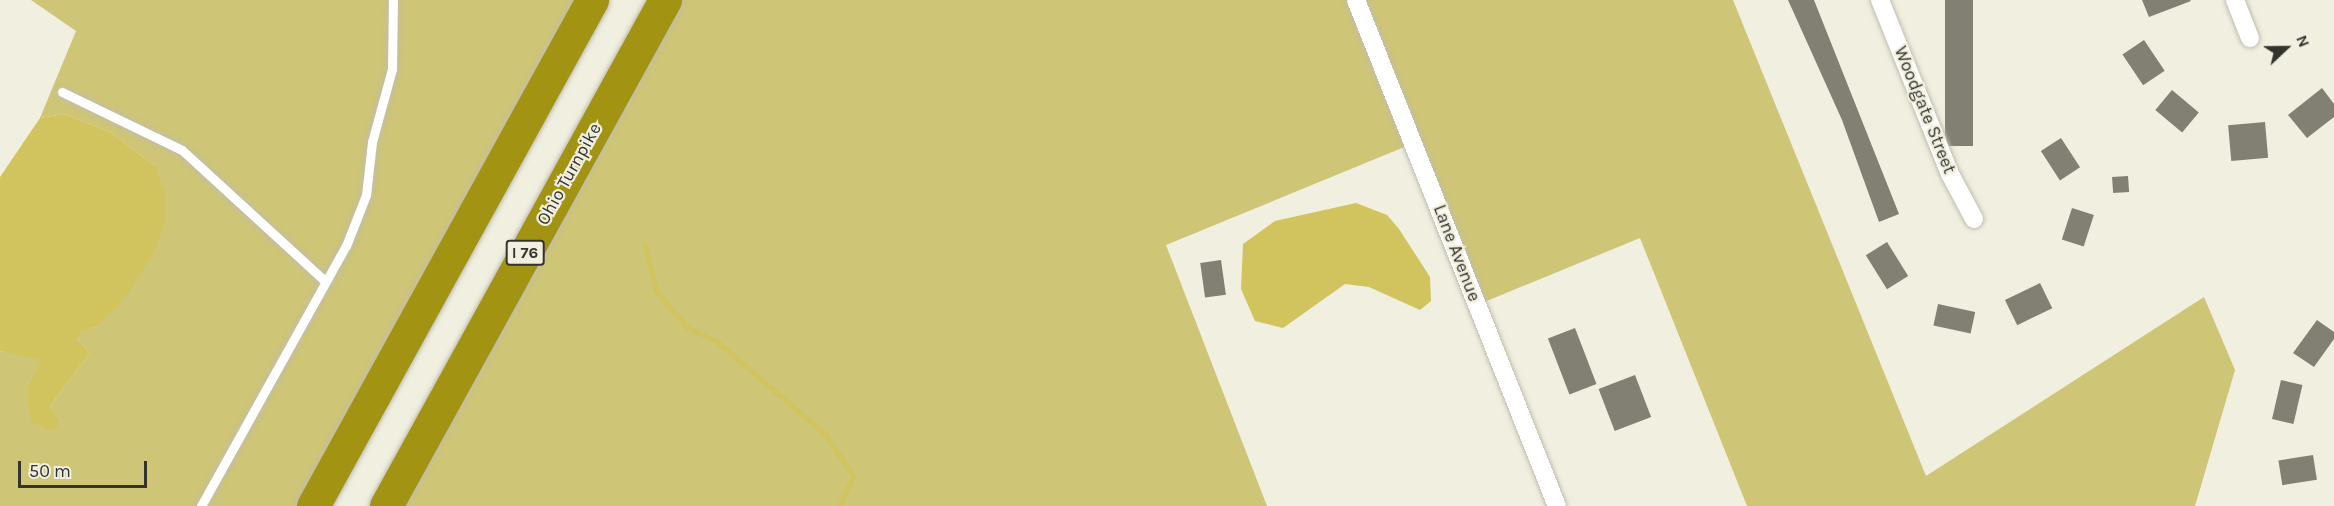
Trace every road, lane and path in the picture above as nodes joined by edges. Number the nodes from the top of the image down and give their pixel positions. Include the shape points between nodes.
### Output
1 (393, 0) edge
2 (592, 0) edge
3 (665, 0) edge
4 (1356, 0) edge
5 (1880, 0) edge
6 (2235, 0) edge
7 (2250, 38) dead end
8 (62, 92) dead end
9 (1974, 219) dead end
10 (325, 281) junction
11 (201, 506) edge
12 (313, 506) edge
13 (386, 506) edge
14 (1557, 506) edge

1 - 10 lane via 392,69 372,142 366,195
2 - 12 highway
3 - 13 highway, Ohio Turnpike / I 76
4 - 14 street, Lane Avenue
5 - 9 street, Woodgate Street via 1950,174
6 - 7 street
8 - 10 lane via 183,150
10 - 11 lane

